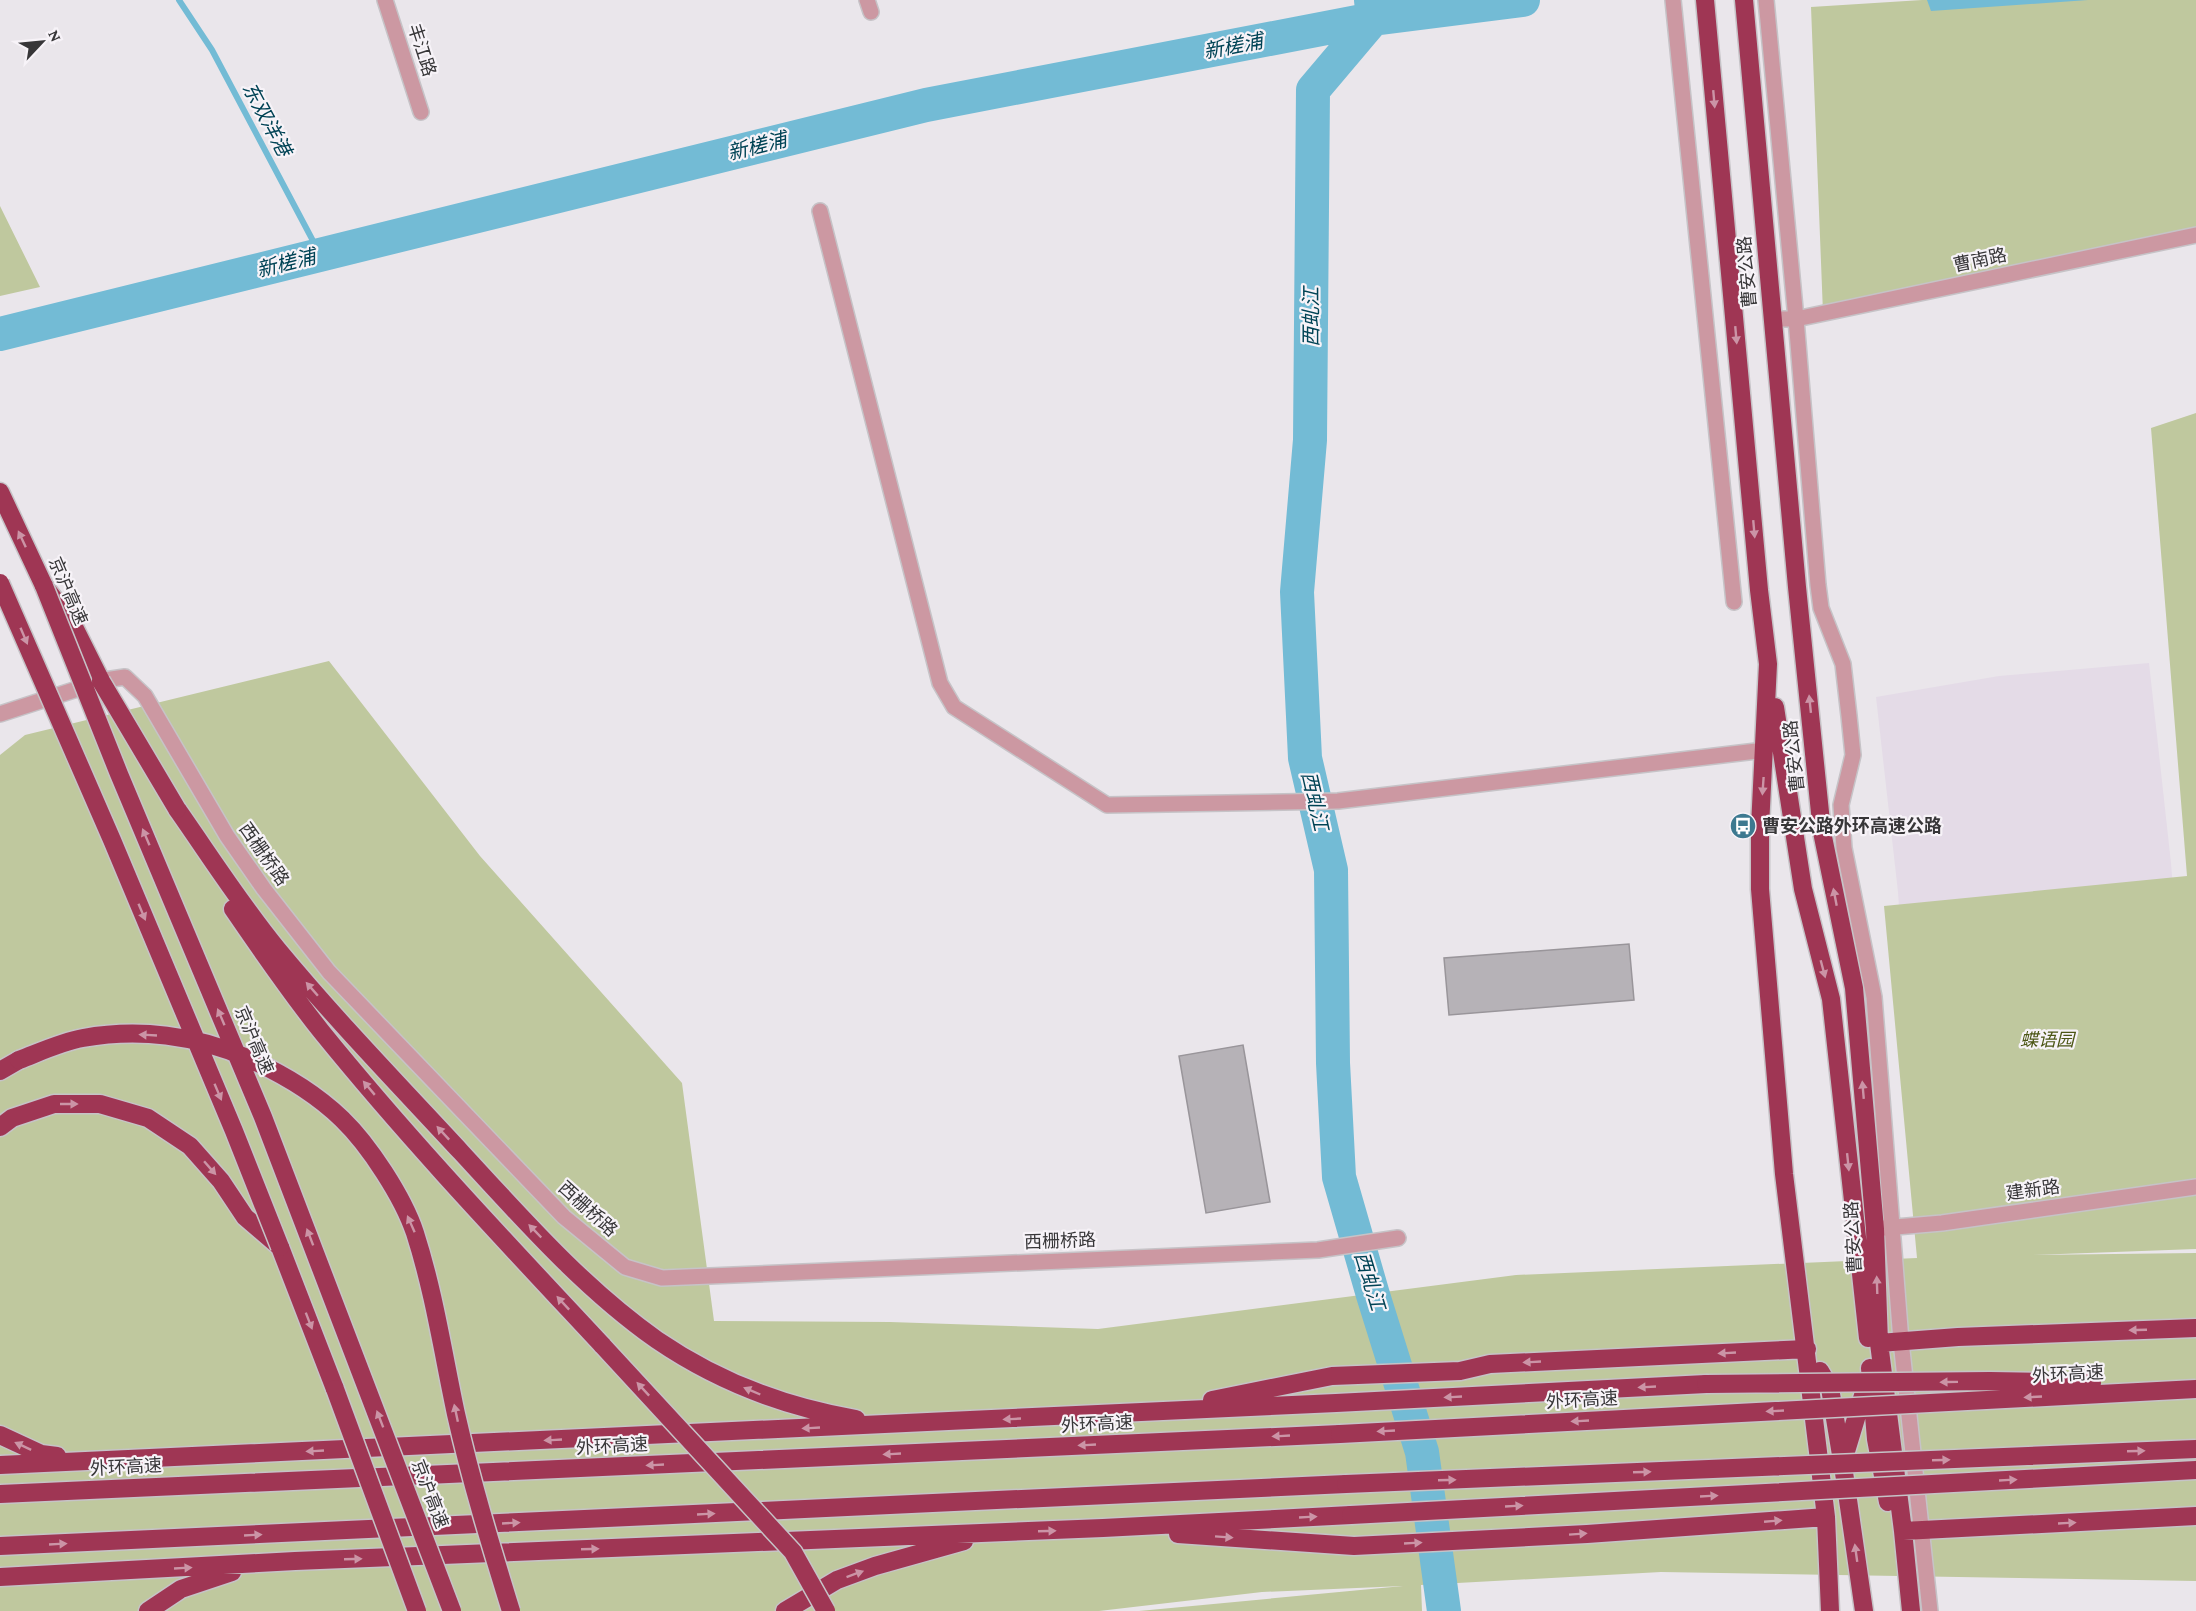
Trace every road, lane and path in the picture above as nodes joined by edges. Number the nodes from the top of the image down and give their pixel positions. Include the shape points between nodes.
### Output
1 (385, 0) edge
2 (1673, 0) edge
3 (1705, 0) edge
4 (1744, 0) edge
5 (1766, 0) edge
6 (421, 112) dead end
7 (820, 211) dead end
8 (2196, 235) edge
9 (1772, 319) junction
10 (1796, 319) junction
11 (0, 492) edge
12 (0, 583) edge
13 (44, 586) junction
14 (1734, 602) dead end
15 (1768, 664) junction
16 (101, 681) junction
17 (0, 714) edge
18 (1765, 750) junction
19 (0, 1071) edge
20 (0, 1127) edge
21 (2196, 1187) edge
22 (1894, 1227) junction
23 (1875, 1228) junction
24 (1398, 1238) dead end
25 (280, 1247) junction
26 (2196, 1328) edge
27 (1901, 1341) junction
28 (1879, 1343) junction
29 (1807, 1349) junction
30 (1870, 1371) junction
31 (2196, 1387) edge
32 (1155, 1412) junction
33 (890, 1424) junction
34 (0, 1435) edge
35 (2196, 1449) edge
36 (89, 1461) junction
37 (1842, 1461) junction
38 (0, 1465) edge
39 (2196, 1470) edge
40 (0, 1494) edge
41 (2196, 1516) edge
42 (1826, 1517) junction
43 (1102, 1528) junction
44 (1912, 1530) junction
45 (992, 1533) junction
46 (0, 1546) edge
47 (295, 1561) junction
48 (0, 1576) edge
49 (147, 1611) edge
50 (417, 1611) edge
51 (452, 1611) edge
52 (511, 1611) edge
53 (785, 1611) edge
54 (826, 1611) edge
55 (1830, 1611) edge
56 (1864, 1611) edge
57 (1911, 1611) edge
58 (1930, 1611) edge

1 - 6 street, 丰江路
2 - 14 street
3 -> 15 highway, 曹安公路
4 - 9 highway, 曹安公路
5 - 10 street
7 - 18 street via 940,683 954,707 1107,805 1338,801
8 - 10 street, 曹南路
9 - 10 street, 曹南路
23 -> 9 highway, 曹安公路 via 1854,988 1822,832
10 - 22 street via 1821,608 1843,664 1849,716 1853,755 1840,805 1844,848 1874,997
13 -> 11 highway, 京沪高速
12 -> 25 highway, bridge
13 - 16 highway, bridge via 70,621
51 -> 13 highway, 京沪高速, bridge via 263,1117
15 - 18 highway, 曹安公路
15 -> 30 highway via 1803,889 1831,999
33 -> 16 highway, bridge via 831,1414 757,1393 658,1340 592,1287 483,1176 277,949 177,809
54 -> 16 highway, bridge via 793,1552 435,1164 320,1029 216,885
17 - 24 street, 西栅桥路 via 125,677 145,696 227,836 330,972 564,1217 625,1266 662,1278 1318,1250
18 -> 29 highway, 曹安公路 via 1760,888 1784,1174
52 -> 19 highway, bridge via 473,1485 432,1294 414,1230 393,1185 342,1119 269,1067 194,1038 124,1033 83,1038 54,1046
20 -> 25 highway via 12,1118 54,1104 100,1104 148,1118 190,1146 221,1181 245,1217
21 - 22 street, 建新路
22 - 23 street, 建新路
22 - 27 street
28 -> 23 highway, 曹安公路
25 -> 50 highway, bridge
26 -> 27 highway
27 - 28 highway
27 - 44 street
28 - 30 highway
28 - 44 highway, 曹安公路
29 -> 32 highway via 1332,1376
29 - 37 highway via 1830,1388
29 - 42 highway, 曹安公路
30 - 37 highway
30 - 44 highway via 1876,1439 1888,1503
31 -> 32 highway, bridge via 1990,1381 1706,1384
31 -> 40 highway, 外环高速, bridge via 1340,1434
32 -> 33 highway
33 -> 36 highway
36 -> 34 highway via 41,1454
46 -> 35 highway, bridge
36 - 38 highway
37 - 42 highway
56 -> 37 highway
43 -> 39 highway, bridge
44 -> 41 highway
43 -> 42 highway via 1354,1546
42 - 55 highway, 曹安公路
45 -> 43 highway
44 - 57 highway, 曹安公路
44 - 58 street
47 -> 45 highway
53 -> 45 highway via 837,1580
48 -> 47 highway
47 - 49 highway via 225,1573 181,1589

